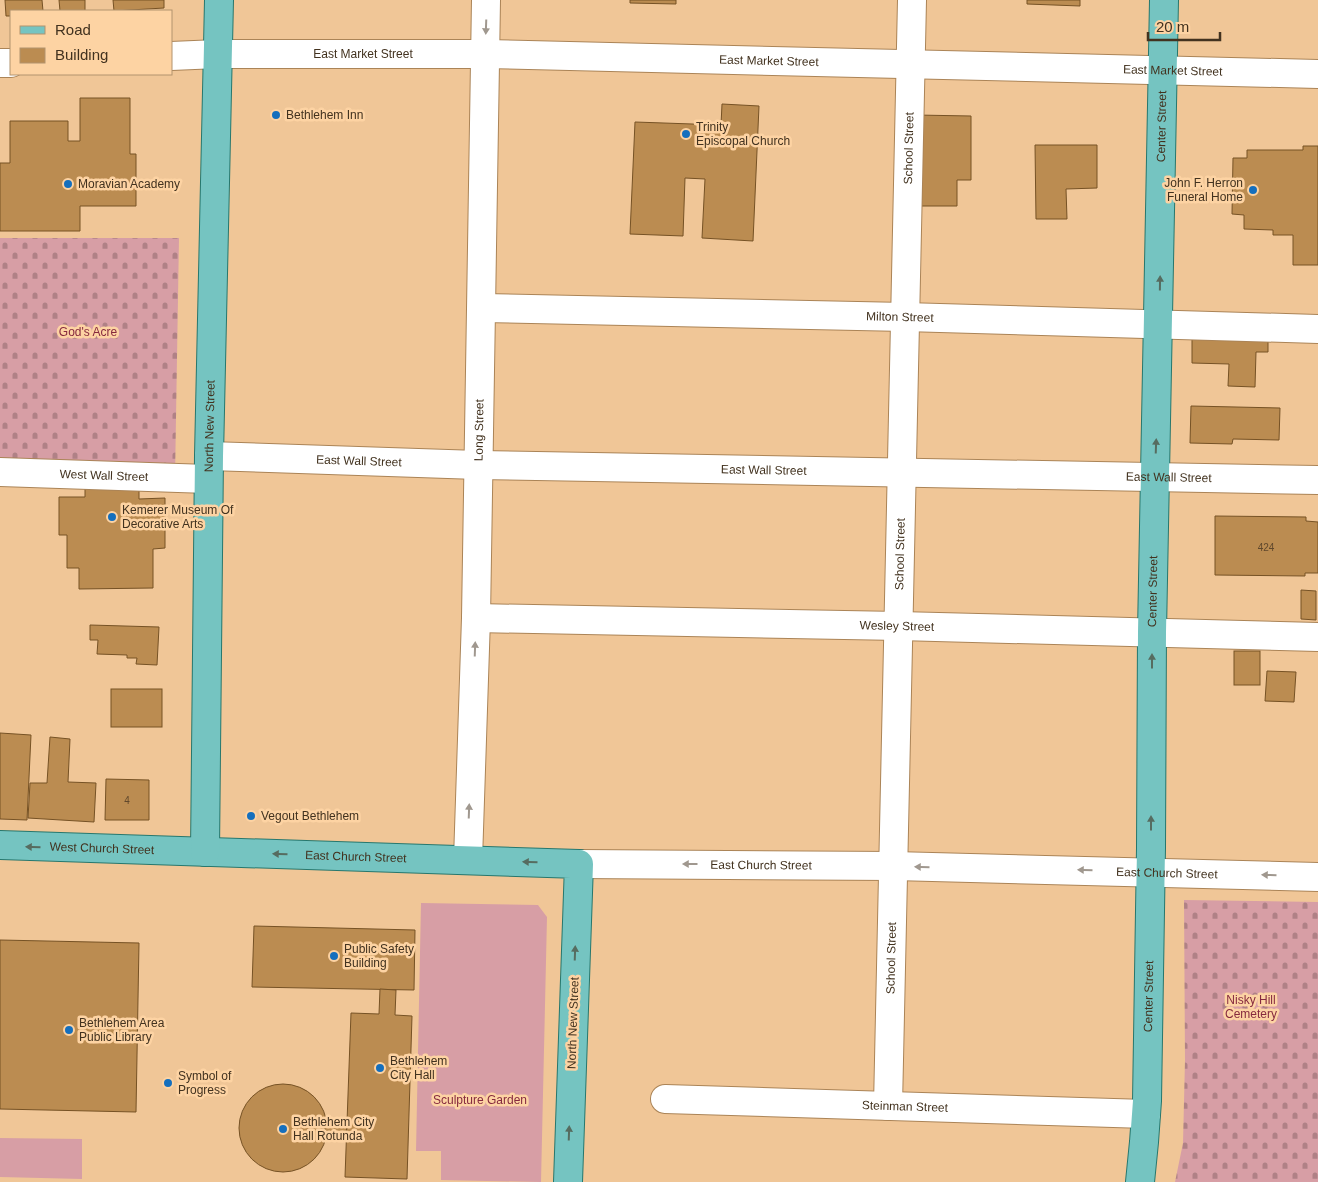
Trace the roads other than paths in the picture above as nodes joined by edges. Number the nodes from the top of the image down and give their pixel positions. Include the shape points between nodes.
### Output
1 (219, 0) edge
2 (486, 0) edge
3 (912, 0) edge
4 (1164, 0) edge
5 (218, 54) junction
6 (485, 54) junction
7 (172, 56) edge
8 (911, 63) junction
9 (1163, 69) junction
10 (1318, 74) edge
11 (482, 308) junction
12 (905, 317) junction
13 (1159, 324) junction
14 (1318, 329) edge
15 (478, 465) junction
16 (208, 468) junction
17 (0, 472) edge
18 (900, 472) junction
19 (1155, 476) junction
20 (1318, 480) edge
21 (476, 618) junction
22 (899, 626) junction
23 (1152, 632) junction
24 (1318, 637) edge
25 (0, 846) edge
26 (205, 852) junction
27 (468, 860) junction
28 (578, 864) junction
29 (894, 866) junction
30 (1151, 872) junction
31 (1318, 876) edge
32 (665, 1099) dead end
33 (888, 1106) junction
34 (1146, 1114) junction
35 (568, 1182) edge
36 (1140, 1182) edge

1 - 5 main road, North New Street
2 -> 6 street, Long Street
3 - 8 street, School Street
4 - 9 main road, Center Street
5 - 6 street, East Market Street
5 - 7 street, East Market Street
5 - 16 main road, North New Street
6 - 8 street, East Market Street
6 - 11 street, Long Street
8 - 9 street, East Market Street
8 - 12 street, School Street
9 - 10 street, East Market Street
13 -> 9 main road, Center Street
11 - 12 street, Milton Street
11 - 15 street, Long Street
12 - 13 street, Milton Street
12 - 18 street, School Street
13 - 14 street, Milton Street
19 -> 13 main road, Center Street
15 - 16 street, East Wall Street
15 - 18 street, East Wall Street
15 - 21 street, Long Street
16 - 17 street, West Wall Street
16 - 26 main road, North New Street
18 - 19 street, East Wall Street
18 - 22 street, School Street
19 - 20 street, East Wall Street
19 - 23 main road, Center Street
21 - 22 street, Wesley Street
27 -> 21 street, Long Street
22 - 23 street, Wesley Street
22 - 29 street, School Street
23 - 24 street, Wesley Street
30 -> 23 main road, Center Street
26 -> 25 main road, West Church Street
27 -> 26 main road, East Church Street
28 -> 27 main road, East Church Street
29 -> 28 street, East Church Street
35 -> 28 main road, North New Street
30 -> 29 street, East Church Street
29 - 33 street, School Street
31 -> 30 street, East Church Street
30 - 34 main road, Center Street
32 - 33 street, Steinman Street
33 - 34 street, Steinman Street
34 - 36 main road, Center Street

